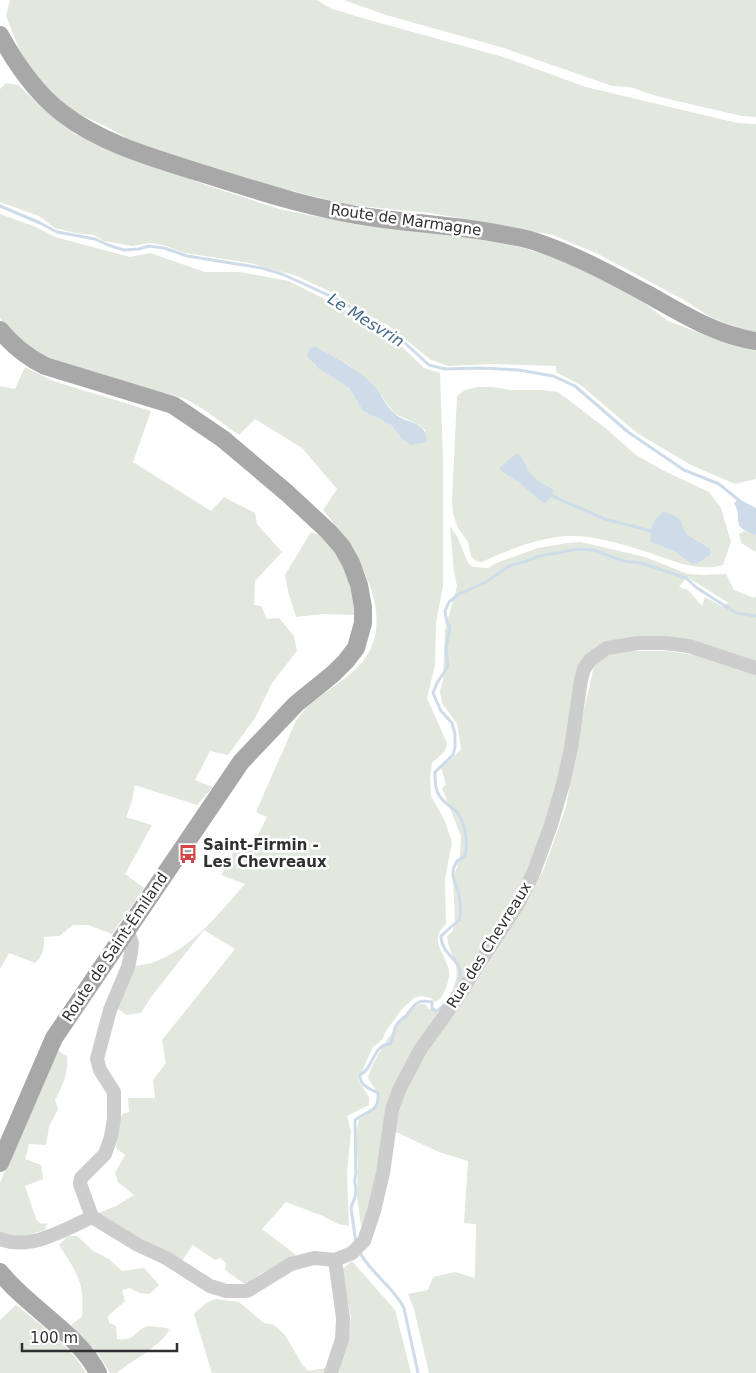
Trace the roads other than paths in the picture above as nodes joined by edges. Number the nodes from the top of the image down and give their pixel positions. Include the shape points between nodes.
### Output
1 (2, 46) edge
2 (0, 330) edge
3 (756, 341) edge
4 (756, 668) edge
5 (127, 929) junction
6 (0, 1163) edge
7 (92, 1217) junction
8 (0, 1239) edge
9 (335, 1260) junction
10 (0, 1272) edge
11 (98, 1373) edge
12 (331, 1373) edge

1 - 3 main road, Route de Marmagne via 38,90 63,114 89,132 120,145 253,190 322,208 382,219 478,229 541,243 609,273 706,327
2 - 5 main road, Route de Saint-Émiland via 28,358 45,366 165,402 192,416 287,492 328,530 342,547 359,585 363,623 356,648 241,762
4 - 9 street, Rue des Chevreaux via 689,646 664,643 607,648 590,660 581,680 563,784 552,825 533,874 518,904 420,1050 399,1090 392,1110 383,1173 364,1241
5 - 6 main road, Route de Saint-Émiland via 54,1038
5 - 7 street via 132,943 129,960 110,1010 98,1058 100,1070 114,1092 111,1136 105,1154 81,1178 80,1184
7 - 8 street via 25,1244
7 - 9 street via 210,1286 226,1291 247,1291 291,1264 314,1258
9 - 12 street via 343,1318 342,1339
10 - 11 main road via 10,1285 79,1347

